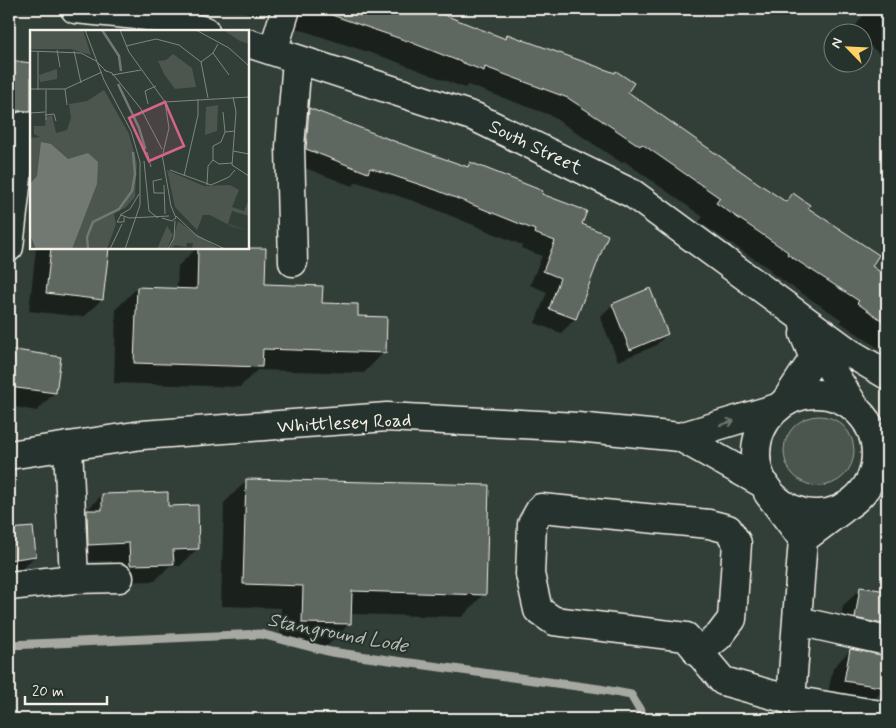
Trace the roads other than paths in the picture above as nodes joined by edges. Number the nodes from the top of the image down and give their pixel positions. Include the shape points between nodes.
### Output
1 (286, 9) edge
2 (148, 12) edge
3 (89, 17) edge
4 (202, 30) edge
5 (272, 51) edge
6 (30, 127) edge
7 (9, 248) edge
8 (293, 262) dead end
9 (793, 310) junction
10 (887, 375) edge
11 (781, 405) junction
12 (856, 409) junction
13 (680, 437) junction
14 (881, 441) edge
15 (68, 446) junction
16 (9, 455) edge
17 (765, 488) junction
18 (887, 494) edge
19 (846, 507) junction
20 (803, 539) junction
21 (119, 578) dead end
22 (74, 579) junction
23 (9, 586) edge
24 (798, 621) junction
25 (887, 641) edge
26 (698, 653) junction
27 (791, 700) junction
28 (887, 716) edge

1 - 5 street
2 - 3 street
2 - 4 street
5 - 8 street via 290,147
5 - 9 street, South Street via 475,117 633,194
6 - 7 street via 23,126
9 - 10 street via 850,353
9 - 11 street via 814,358
9 - 12 street, South Street
11 - 12 street via 802,395 822,394 840,398
13 -> 11 street, Whittlesey Road
11 - 17 street via 763,423 756,443 756,463
12 - 14 street
13 - 15 street, Whittlesey Road via 577,427 387,417 142,435
13 - 17 street, Whittlesey Road
14 - 19 street via 873,476 863,492
15 - 16 street, Whittlesey Road
15 - 22 street
17 - 19 street via 784,506 803,514 823,514
17 - 20 street
18 - 19 street
19 - 20 street
20 - 24 street
21 - 22 street
22 - 23 street
24 - 25 street
24 - 27 street
26 - 26 street via 686,637 554,621 538,610 530,574 532,524 541,508 709,524 728,529 737,543 732,619 719,636
26 - 27 street via 723,681
27 - 28 street

